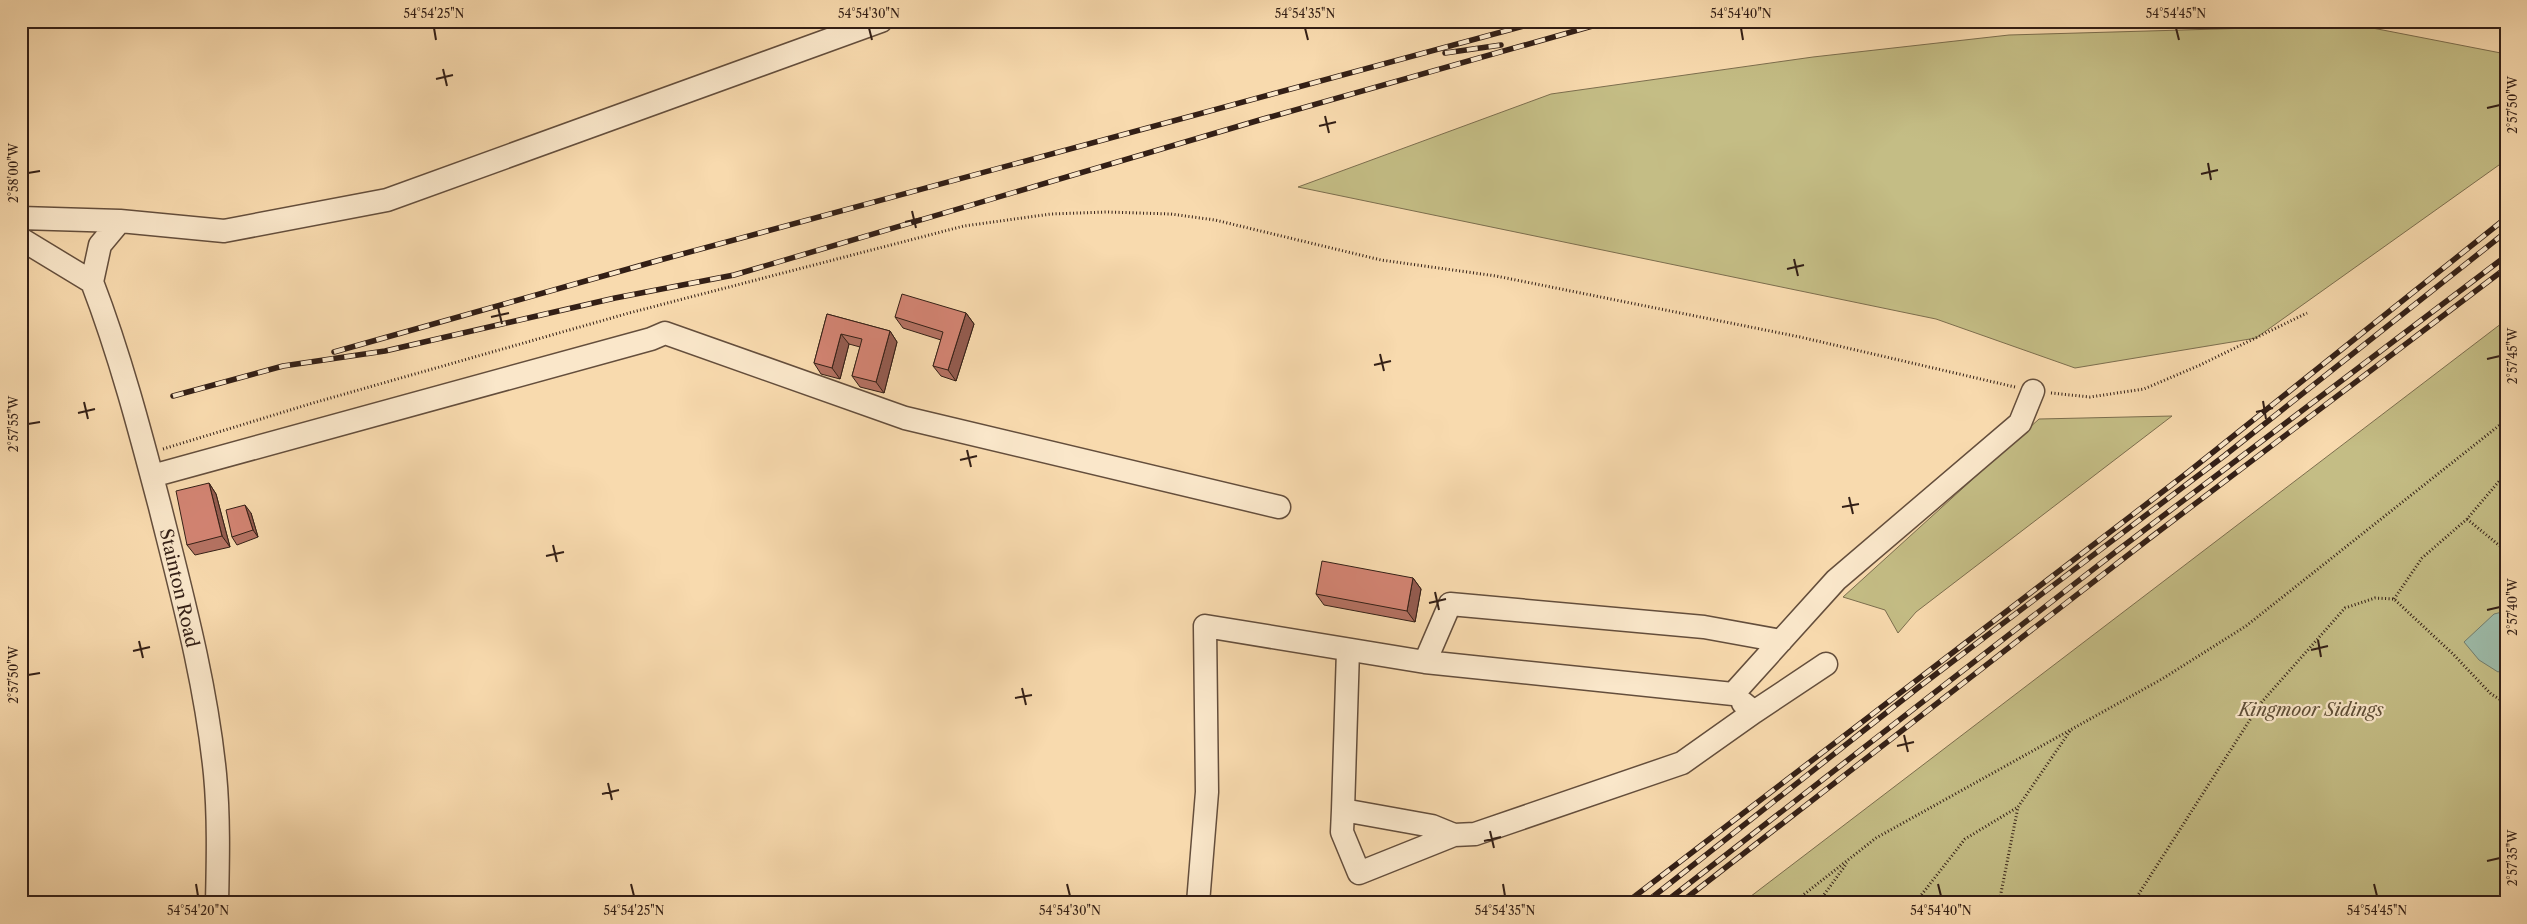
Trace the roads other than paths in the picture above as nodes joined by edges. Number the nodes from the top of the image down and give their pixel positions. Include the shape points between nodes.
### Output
1 (881, 21) edge
2 (21, 218) edge
3 (120, 221) junction
4 (21, 239) edge
5 (92, 282) junction
6 (2033, 391) road end
7 (152, 476) junction
8 (1279, 507) dead end
9 (1781, 641) junction
10 (1348, 650) junction
11 (1425, 662) junction
12 (1826, 664) dead end
13 (1733, 694) junction
14 (1754, 712) junction
15 (1343, 810) junction
16 (1454, 834) junction
17 (217, 903) edge
18 (1198, 903) edge

1 - 3 street via 387,200 224,231
2 - 3 street
3 - 5 street via 100,245
4 - 5 street
5 - 7 street, Stainton Road via 114,339
6 - 9 street via 2020,424 1836,580
7 - 8 street via 651,340 665,333 905,418
7 - 17 street, Stainton Road via 185,602 215,774
9 - 11 street via 1704,627 1450,604
9 - 13 street
10 - 11 street
10 - 15 street
10 - 18 street via 1205,626 1207,792
11 - 13 street
12 - 14 street
13 - 14 street
14 - 16 street via 1682,763 1475,834
15 - 16 street via 1432,826
15 - 16 street via 1342,832 1360,873

